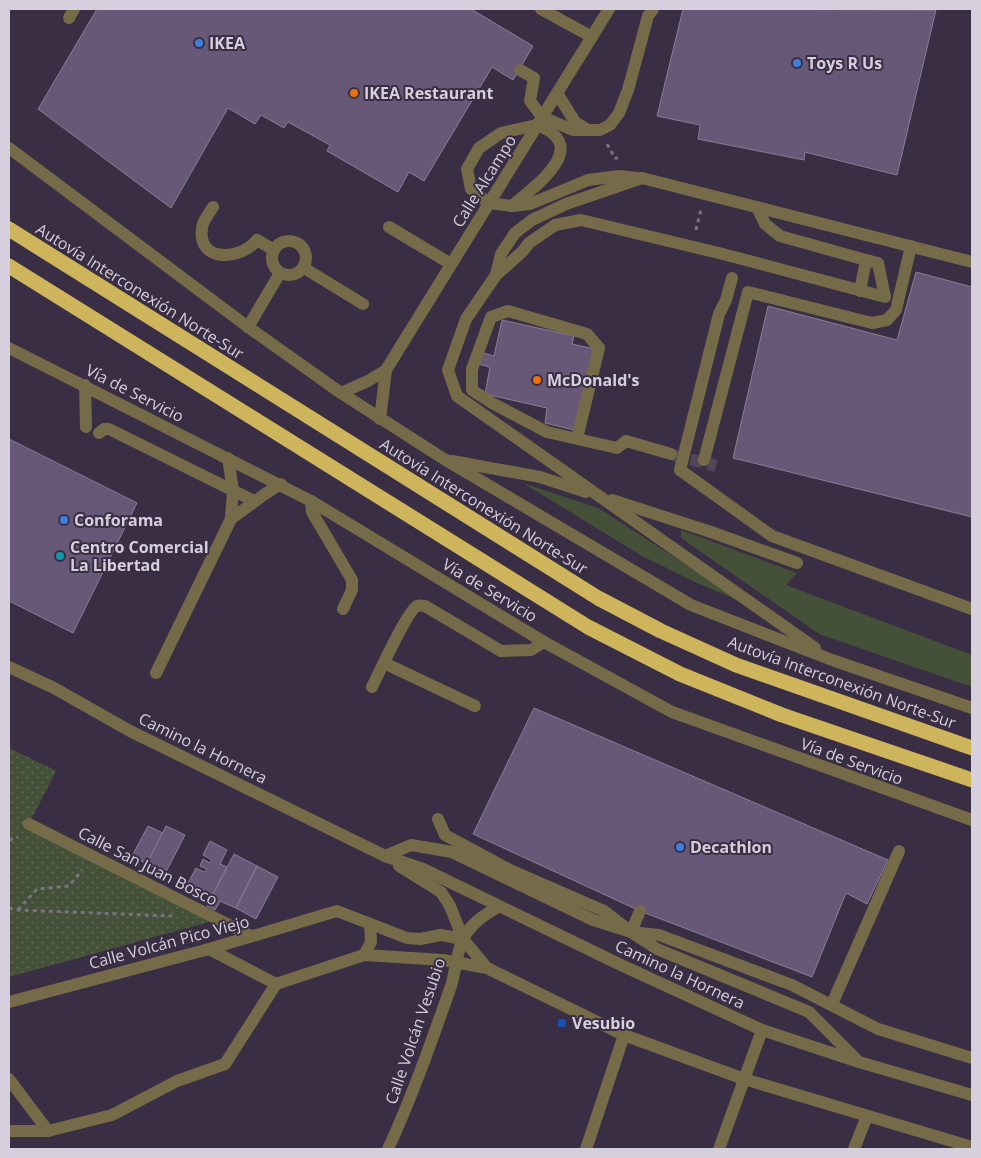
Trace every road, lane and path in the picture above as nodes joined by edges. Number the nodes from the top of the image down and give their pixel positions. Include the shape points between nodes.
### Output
1 (541, 9) edge
2 (609, 9) edge
3 (653, 9) edge
4 (592, 37) junction
5 (520, 70) dead end
6 (557, 93) junction
7 (539, 121) junction
8 (588, 130) junction
9 (9, 148) edge
10 (642, 178) junction
11 (705, 194) junction
12 (489, 203) junction
13 (512, 206) junction
14 (213, 207) dead end
15 (757, 207) junction
16 (388, 226) dead end
17 (9, 229) edge
18 (692, 246) junction
19 (911, 246) junction
20 (274, 250) junction
21 (866, 260) junction
22 (972, 262) edge
23 (452, 264) junction
24 (9, 266) edge
25 (304, 268) junction
26 (280, 273) junction
27 (496, 275) junction
28 (732, 278) dead end
29 (860, 290) junction
30 (363, 304) dead end
31 (248, 326) junction
32 (9, 348) edge
33 (386, 370) junction
34 (85, 385) junction
35 (341, 393) junction
36 (380, 419) junction
37 (86, 427) dead end
38 (99, 433) dead end
39 (578, 438) junction
40 (671, 454) tunnel mouth
41 (228, 458) junction
42 (444, 459) junction
43 (704, 460) dead end
44 (281, 484) junction
45 (233, 490) junction
46 (312, 501) junction
47 (254, 502) junction
48 (231, 519) junction
49 (797, 564) dead end
50 (343, 609) dead end
51 (972, 610) edge
52 (544, 642) junction
53 (832, 660) junction
54 (384, 663) junction
55 (9, 667) edge
56 (156, 672) dead end
57 (372, 687) dead end
58 (475, 706) dead end
59 (972, 708) edge
60 (972, 748) edge
61 (972, 780) edge
62 (438, 819) dead end
63 (972, 820) edge
64 (29, 824) dead end
65 (899, 851) dead end
66 (93, 856) junction
67 (385, 856) junction
68 (498, 907) junction
69 (9, 908) edge
70 (18, 910) junction
71 (640, 911) dead end
72 (175, 916) dead end
73 (370, 924) junction
74 (631, 932) junction
75 (252, 936) junction
76 (463, 939) junction
77 (209, 948) junction
78 (364, 955) junction
79 (457, 963) junction
80 (487, 968) junction
81 (276, 984) junction
82 (9, 1002) edge
83 (832, 1004) junction
84 (762, 1030) junction
85 (624, 1035) junction
86 (972, 1058) edge
87 (859, 1062) junction
88 (9, 1079) edge
89 (744, 1079) junction
90 (972, 1095) edge
91 (867, 1116) junction
92 (9, 1131) edge
93 (48, 1131) junction
94 (972, 1148) edge
95 (388, 1149) edge
96 (586, 1149) edge
97 (719, 1149) edge
98 (854, 1149) edge

1 - 4 street
2 - 4 street, Calle Alcampo
3 - 8 street via 648,16 619,113 610,125 600,130
4 - 6 street, Calle Alcampo
5 - 7 street via 534,78 530,101
6 - 7 street, Calle Alcampo
6 - 8 street via 575,122
7 - 8 street via 572,130
7 - 12 street, Calle Alcampo
7 - 12 street via 501,133 479,148 467,169 471,189
7 - 13 street via 556,136 560,157 545,178
9 - 31 street
10 - 11 street
10 - 13 street via 619,176 588,180 530,204
10 - 27 street via 566,204 532,220 516,233 501,254
11 - 15 street
11 - 18 path
12 - 13 street
12 - 23 street, Calle Alcampo
14 - 20 street via 204,224 203,237 213,254 230,256 252,247 257,240
15 - 19 street
15 - 21 street via 765,224 780,236
16 - 23 street
17 - 60 highway, Autovía Interconexión Norte-Sur via 598,598 661,631 736,664
18 - 27 street via 581,220 555,225 529,243
18 - 29 street
19 - 22 street
19 - 43 street via 896,310 887,320 872,323 748,292
20 - 25 street via 283,242 299,244 306,252
20 - 26 street via 274,265
21 - 29 street
21 - 29 street via 878,263 885,297
23 - 33 street, Calle Alcampo
24 - 61 highway via 588,627 680,674 782,715
25 - 26 street via 296,274
25 - 30 street
26 - 31 street
27 - 53 street via 466,319 448,370 456,396
28 - 51 street via 719,314 680,470 772,536
31 - 35 street
32 - 34 street, Vía de Servicio
33 - 35 street, Calle Alcampo
33 - 36 street, Calle Alcampo
34 - 37 street
34 - 41 street, Vía de Servicio
35 - 36 street
36 - 42 street
38 - 45 street via 109,429
39 - 39 street via 599,348 587,334 516,313 508,311 491,317 472,369 472,390 547,432
39 - 40 street via 617,448 626,441
41 - 44 street, Vía de Servicio
41 - 45 street
42 - 49 street via 540,477 711,532
42 - 53 street via 691,605
44 - 46 street, Vía de Servicio
44 - 47 street
45 - 47 street
45 - 48 street
46 - 50 street via 312,512 352,580 352,590
46 - 52 street, Vía de Servicio
47 - 48 street
48 - 56 street
52 - 54 street via 531,650 501,651 425,606 419,606 414,608
52 - 63 street, Vía de Servicio via 672,712
53 - 59 street
54 - 57 street
54 - 58 street
55 - 67 street, Camino la Hornera via 130,731
62 - 74 street via 444,835 510,870 604,911
64 - 66 street, Calle San Juan Bosco
65 - 83 street
66 - 70 path via 69,886 37,888
66 - 75 street, Calle San Juan Bosco
67 - 68 street, Camino la Hornera via 423,869
67 - 74 street via 410,845 452,852 593,920
67 - 76 street, Camino la Hornera via 441,892
68 - 76 street, Calle Volcán Vesubio via 482,916
68 - 84 street, Camino la Hornera
69 - 70 path
70 - 72 path
71 - 74 street
73 - 75 street, Calle Volcán Pico Viejo via 337,911
73 - 76 street via 407,938 441,935
73 - 78 street via 371,942
74 - 83 street via 659,935 792,985
74 - 87 street via 656,949 809,1012
75 - 77 street, Calle Volcán Pico Viejo
76 - 79 street, Calle Volcán Vesubio
76 - 80 street, Camino la Hornera
77 - 81 street
77 - 82 street, Calle Volcán Pico Viejo
78 - 79 street, Camino la Hornera
78 - 81 street, Camino la Hornera
79 - 80 street, Camino la Hornera
79 - 95 street, Calle Volcán Vesubio via 452,986
80 - 85 street, Camino la Hornera
81 - 93 street via 225,1064 177,1081 112,1115
83 - 86 street via 878,1029
84 - 87 street, Camino la Hornera
84 - 89 street
85 - 89 street, Camino la Hornera
85 - 96 street
87 - 90 street, Camino la Hornera
88 - 93 street
89 - 91 street, Camino la Hornera
89 - 97 street
91 - 94 street, Camino la Hornera
91 - 98 street
92 - 93 street

